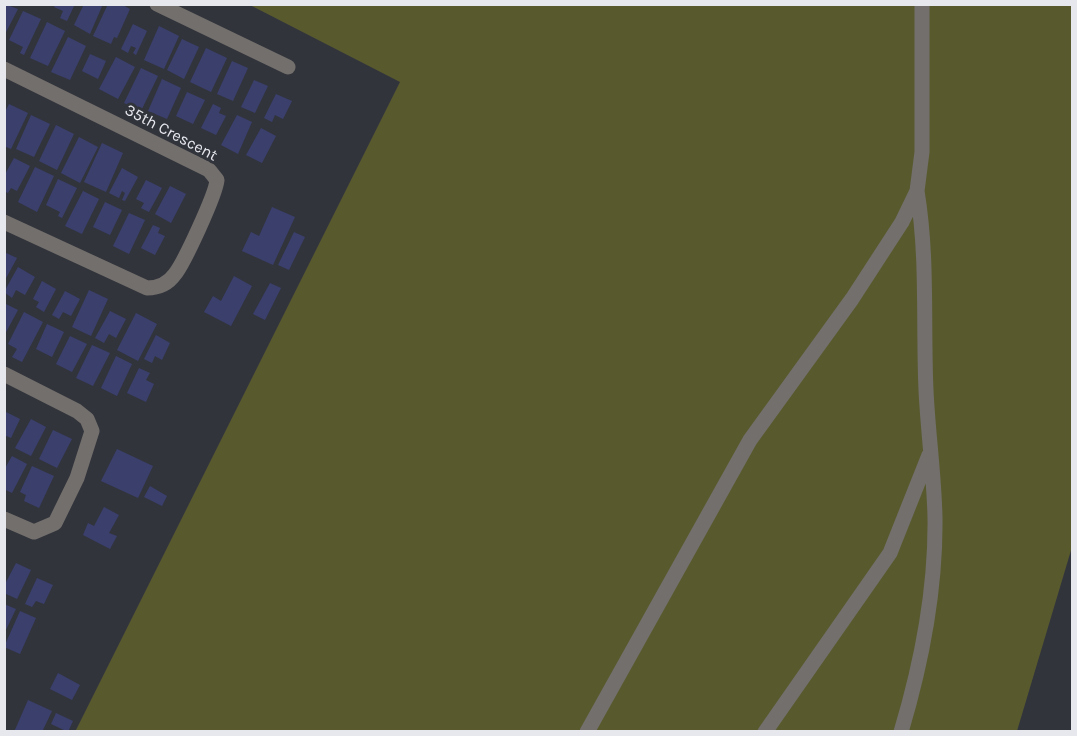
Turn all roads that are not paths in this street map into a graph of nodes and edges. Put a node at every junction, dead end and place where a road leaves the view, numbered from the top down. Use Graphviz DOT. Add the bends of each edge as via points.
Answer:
graph roads {
  1 [pos="157,4"];
  2 [pos="922,4"];
  3 [pos="288,66"];
  4 [pos="4,69"];
  5 [pos="917,191"];
  6 [pos="4,222"];
  7 [pos="4,375"];
  8 [pos="930,452"];
  9 [pos="4,519"];
  10 [pos="769,730"];
  11 [pos="587,732"];
  12 [pos="902,732"];
  1 -- 3 [label="street"];
  2 -- 5 [label="street" via="922,152"];
  4 -- 6 [label="street, 35th Crescent" via="210,170 217,184 181,264 158,288 147,288"];
  5 -- 8 [label="street" via="924,247"];
  5 -- 11 [label="street" via="902,222 852,298 750,441"];
  7 -- 9 [label="street" via="77,411 87,419 92,431 77,478 55,523 34,532"];
  8 -- 10 [label="street" via="890,553"];
  8 -- 12 [label="street" via="935,519 933,583 929,617"];
}
